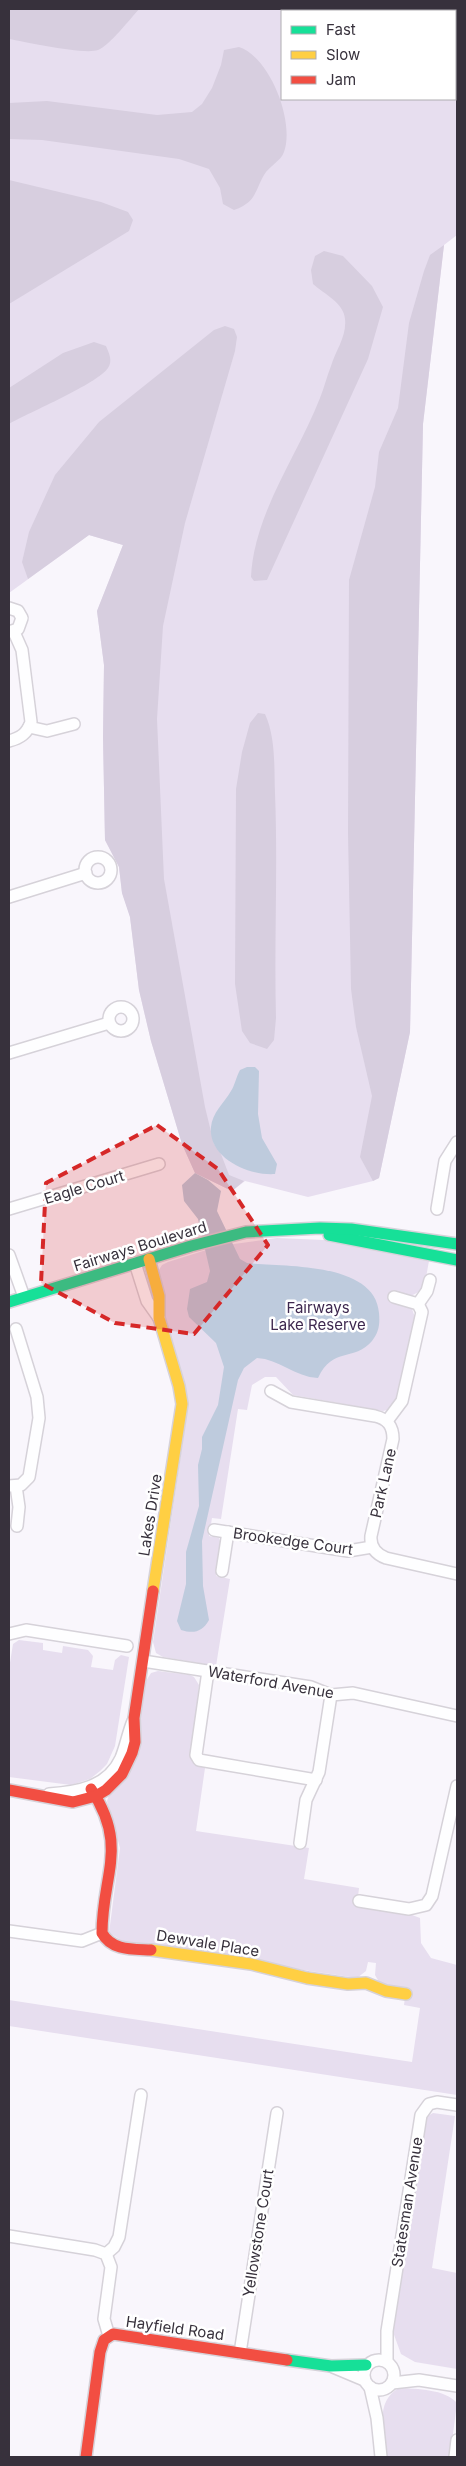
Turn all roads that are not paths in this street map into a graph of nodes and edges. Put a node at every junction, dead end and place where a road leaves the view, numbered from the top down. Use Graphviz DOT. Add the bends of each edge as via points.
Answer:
graph roads {
  1 [pos="9,608"];
  2 [pos="12,632"];
  3 [pos="74,724"];
  4 [pos="29,728"];
  5 [pos="9,741"];
  6 [pos="86,873"];
  7 [pos="9,897"];
  8 [pos="109,1022"];
  9 [pos="9,1053"];
  10 [pos="457,1142"];
  11 [pos="159,1164"];
  12 [pos="437,1209"];
  13 [pos="9,1210"];
  14 [pos="282,1229"];
  15 [pos="457,1244"];
  16 [pos="9,1255"];
  17 [pos="149,1259"];
  18 [pos="457,1260"];
  19 [pos="135,1263"];
  20 [pos="430,1280"];
  21 [pos="24,1297"];
  22 [pos="394,1298"];
  23 [pos="9,1300"];
  24 [pos="418,1304"];
  25 [pos="159,1318"];
  26 [pos="16,1329"];
  27 [pos="270,1391"];
  28 [pos="387,1421"];
  29 [pos="13,1486"];
  30 [pos="17,1526"];
  31 [pos="214,1530"];
  32 [pos="228,1532"];
  33 [pos="372,1547"];
  34 [pos="222,1572"];
  35 [pos="457,1574"];
  36 [pos="9,1634"];
  37 [pos="127,1646"];
  38 [pos="143,1661"];
  39 [pos="208,1671"];
  40 [pos="332,1695"];
  41 [pos="457,1716"];
  42 [pos="316,1780"];
  43 [pos="457,1786"];
  44 [pos="9,1790"];
  45 [pos="93,1793"];
  46 [pos="300,1843"];
  47 [pos="359,1901"];
  48 [pos="9,1931"];
  49 [pos="102,1933"];
  50 [pos="406,1994"];
  51 [pos="141,2095"];
  52 [pos="457,2105"];
  53 [pos="276,2114"];
  54 [pos="9,2236"];
  55 [pos="106,2254"];
  56 [pos="387,2331"];
  57 [pos="109,2336"];
  58 [pos="240,2353"];
  59 [pos="369,2363"];
  60 [pos="389,2364"];
  61 [pos="331,2366"];
  62 [pos="419,2380"];
  63 [pos="367,2384"];
  64 [pos="388,2386"];
  65 [pos="457,2386"];
  66 [pos="378,2418"];
  67 [pos="457,2440"];
  68 [pos="86,2457"];
  69 [pos="381,2457"];
  70 [pos="455,2457"];
  1 -- 2 [label="street" via="18,611 22,618 21,626"];
  2 -- 4 [label="street" via="22,650 30,710"];
  3 -- 4 [label="street" via="52,731"];
  4 -- 5 [label="street" via="22,736"];
  6 -- 7 [label="street"];
  8 -- 9 [label="street"];
  10 -- 12 [label="street" via="445,1161"];
  11 -- 13 [label="street, Eagle Court"];
  14 -- 15 [label="street, Fairways Boulevard" via="351,1228"];
  14 -- 17 [label="street, Fairways Boulevard" via="246,1232"];
  14 -- 18 [label="street, Fairways Boulevard"];
  16 -- 21 [label="street"];
  17 -- 19 [label="street, Fairways Boulevard"];
  17 -- 25 [label="street, Lakes Drive" via="159,1296"];
  19 -- 21 [label="street, Fairways Boulevard"];
  19 -- 25 [label="street, Lakes Drive" via="147,1301"];
  20 -- 24 [label="street"];
  21 -- 23 [label="street, Fairways Boulevard"];
  22 -- 24 [label="street"];
  24 -- 28 [label="street" via="421,1317 404,1394 399,1407"];
  25 -- 38 [label="street, Lakes Drive" via="182,1404"];
  26 -- 29 [label="street" via="37,1397 39,1418 30,1473 27,1480"];
  27 -- 28 [label="street" via="291,1402 375,1416"];
  28 -- 33 [label="street, Park Lane" via="393,1432 372,1529"];
  29 -- 30 [label="street" via="19,1507"];
  31 -- 32 [label="street, Brookedge Court"];
  32 -- 33 [label="street, Brookedge Court" via="348,1551"];
  32 -- 34 [label="street"];
  33 -- 35 [label="street" via="386,1558"];
  36 -- 37 [label="street" via="26,1630"];
  38 -- 39 [label="street, Waterford Avenue"];
  38 -- 45 [label="street, Lakes Drive" via="134,1718 136,1740 130,1760 117,1780"];
  39 -- 40 [label="street, Waterford Avenue" via="311,1687"];
  39 -- 42 [label="street" via="196,1755 199,1760"];
  40 -- 41 [label="street, Waterford Avenue" via="353,1693"];
  40 -- 42 [label="street"];
  42 -- 46 [label="street" via="306,1800"];
  43 -- 47 [label="street" via="432,1896 426,1905 409,1909"];
  44 -- 45 [label="street" via="73,1802"];
  45 -- 49 [label="street" via="108,1820 113,1855"];
  48 -- 49 [label="street" via="82,1941"];
  49 -- 50 [label="street, Dewvale Place" via="110,1944 123,1949 156,1950 251,1964 307,1978 348,1984 366,1983"];
  51 -- 55 [label="street" via="119,2237"];
  52 -- 56 [label="street, Statesman Avenue" via="429,2104 421,2115"];
  53 -- 58 [label="street, Yellowstone Court"];
  54 -- 55 [label="street"];
  55 -- 57 [label="street" via="111,2267 104,2319"];
  56 -- 59 [label="street, Statesman Avenue"];
  56 -- 60 [label="street, Statesman Avenue"];
  57 -- 58 [label="street, Hayfield Road" via="124,2335"];
  57 -- 68 [label="street, Hayfield Road" via="100,2352"];
  58 -- 61 [label="street, Hayfield Road"];
  59 -- 60 [label="street"];
  59 -- 61 [label="street, Hayfield Road"];
  59 -- 63 [label="street"];
  60 -- 62 [label="street"];
  60 -- 64 [label="street" via="394,2375"];
  61 -- 63 [label="street, Hayfield Road"];
  62 -- 64 [label="street"];
  62 -- 65 [label="street"];
  63 -- 64 [label="street" via="380,2390"];
  63 -- 66 [label="street"];
  64 -- 66 [label="street"];
  66 -- 69 [label="street"];
  67 -- 70 [label="street"];
}
